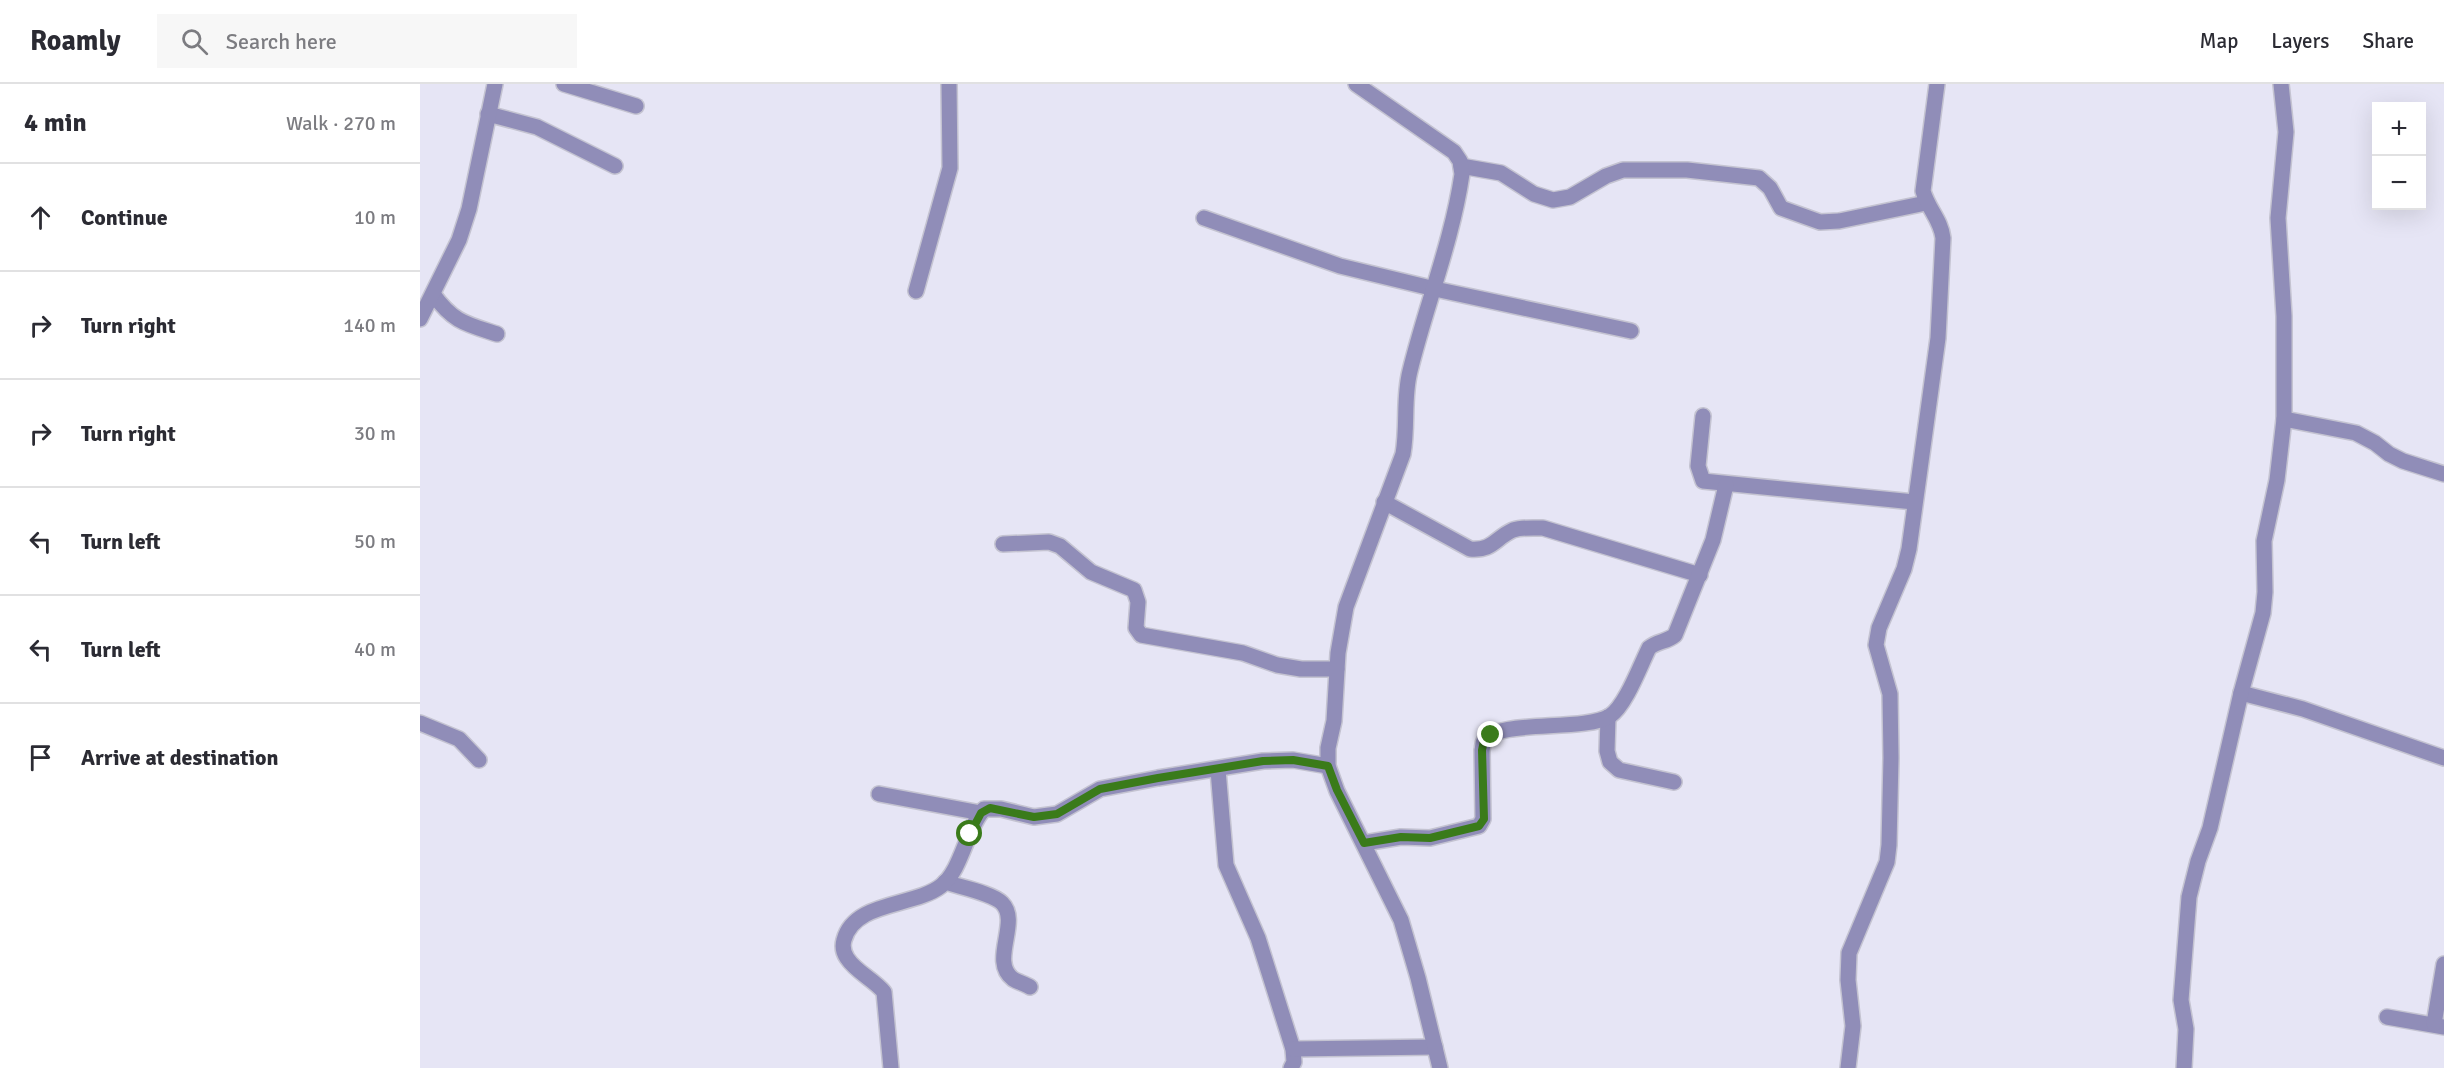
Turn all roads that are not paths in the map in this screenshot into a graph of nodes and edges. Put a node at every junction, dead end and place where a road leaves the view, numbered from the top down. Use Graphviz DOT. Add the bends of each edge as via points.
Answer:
graph roads {
  1 [pos="495,84"];
  2 [pos="564,84"];
  3 [pos="949,84"];
  4 [pos="1356,84"];
  5 [pos="1937,84"];
  6 [pos="2281,84"];
  7 [pos="599,89"];
  8 [pos="636,106"];
  9 [pos="488,114"];
  10 [pos="615,166"];
  11 [pos="1461,166"];
  12 [pos="1926,203"];
  13 [pos="1204,218"];
  14 [pos="1435,289"];
  15 [pos="916,291"];
  16 [pos="433,294"];
  17 [pos="420,319"];
  18 [pos="1631,331"];
  19 [pos="497,334"];
  20 [pos="1703,416"];
  21 [pos="2284,419"];
  22 [pos="2444,474"];
  23 [pos="1726,485"];
  24 [pos="1914,501"];
  25 [pos="1384,502"];
  26 [pos="1003,544"];
  27 [pos="1700,575"];
  28 [pos="1337,669"];
  29 [pos="2241,693"];
  30 [pos="1608,717"];
  31 [pos="420,723"];
  32 [pos="2444,758"];
  33 [pos="479,760"];
  34 [pos="1328,766"];
  35 [pos="1218,770"];
  36 [pos="1674,782"];
  37 [pos="879,794"];
  38 [pos="981,813"];
  39 [pos="1364,843"];
  40 [pos="945,882"];
  41 [pos="2444,964"];
  42 [pos="1030,987"];
  43 [pos="2387,1017"];
  44 [pos="2439,1025"];
  45 [pos="1434,1047"];
  46 [pos="1293,1049"];
  47 [pos="891,1068"];
  48 [pos="1291,1068"];
  49 [pos="1440,1068"];
  50 [pos="1848,1068"];
  51 [pos="2184,1068"];
  1 -- 9 [label="street"];
  2 -- 7 [label="street"];
  3 -- 15 [label="street" via="950,168"];
  4 -- 11 [label="street" via="1454,152"];
  5 -- 12 [label="street" via="1924,176"];
  6 -- 21 [label="street" via="2286,132 2278,218 2284,316"];
  7 -- 8 [label="street"];
  9 -- 10 [label="street" via="537,127"];
  9 -- 16 [label="street" via="470,209"];
  11 -- 12 [label="street" via="1501,173 1534,194 1553,200 1570,197 1623,170 1687,170 1759,178 1781,208 1820,222"];
  11 -- 14 [label="street" via="1460,190"];
  12 -- 24 [label="street" via="1942,226 1943,238 1938,338"];
  13 -- 14 [label="street" via="1340,266"];
  14 -- 18 [label="street"];
  14 -- 25 [label="street" via="1410,372 1407,434"];
  16 -- 17 [label="street"];
  16 -- 19 [label="street" via="459,321"];
  20 -- 23 [label="street" via="1699,473 1703,481"];
  21 -- 22 [label="street" via="2355,433 2403,461"];
  21 -- 29 [label="street" via="2264,541 2262,613"];
  23 -- 24 [label="street"];
  23 -- 27 [label="street"];
  24 -- 50 [label="street" via="1904,569 1879,628 1876,645 1890,694 1889,846 1887,862 1850,953 1848,980 1853,1026"];
  25 -- 27 [label="street" via="1470,549 1485,549 1513,530 1543,528"];
  25 -- 28 [label="street" via="1346,607"];
  26 -- 28 [label="street" via="1049,542 1060,546 1091,572 1134,590 1138,602 1136,628 1141,635 1243,653 1277,665"];
  27 -- 30 [label="street" via="1676,636 1649,648 1618,709"];
  28 -- 34 [label="street"];
  29 -- 32 [label="street" via="2303,709"];
  29 -- 51 [label="street" via="2210,828 2189,897 2181,1000 2186,1029"];
  30 -- 36 [label="street" via="1610,762 1619,770"];
  30 -- 39 [label="street" via="1582,725 1518,728 1491,735 1482,750 1484,819 1479,826 1430,838 1401,837"];
  31 -- 33 [label="street" via="459,739"];
  34 -- 35 [label="street" via="1293,760 1263,761"];
  34 -- 39 [label="street"];
  35 -- 38 [label="street" via="1100,789 1057,814 1034,817 990,808"];
  35 -- 46 [label="street" via="1226,866 1258,938"];
  37 -- 38 [label="street"];
  38 -- 40 [label="street"];
  39 -- 45 [label="street" via="1401,920"];
  40 -- 42 [label="street" via="1005,905 1009,913 1005,968 1012,978"];
  40 -- 47 [label="street" via="931,891 864,915 845,936 843,945 848,960 884,992"];
  41 -- 44 [label="street"];
  43 -- 44 [label="street"];
  45 -- 46 [label="street"];
  45 -- 49 [label="street"];
  46 -- 48 [label="street"];
}
